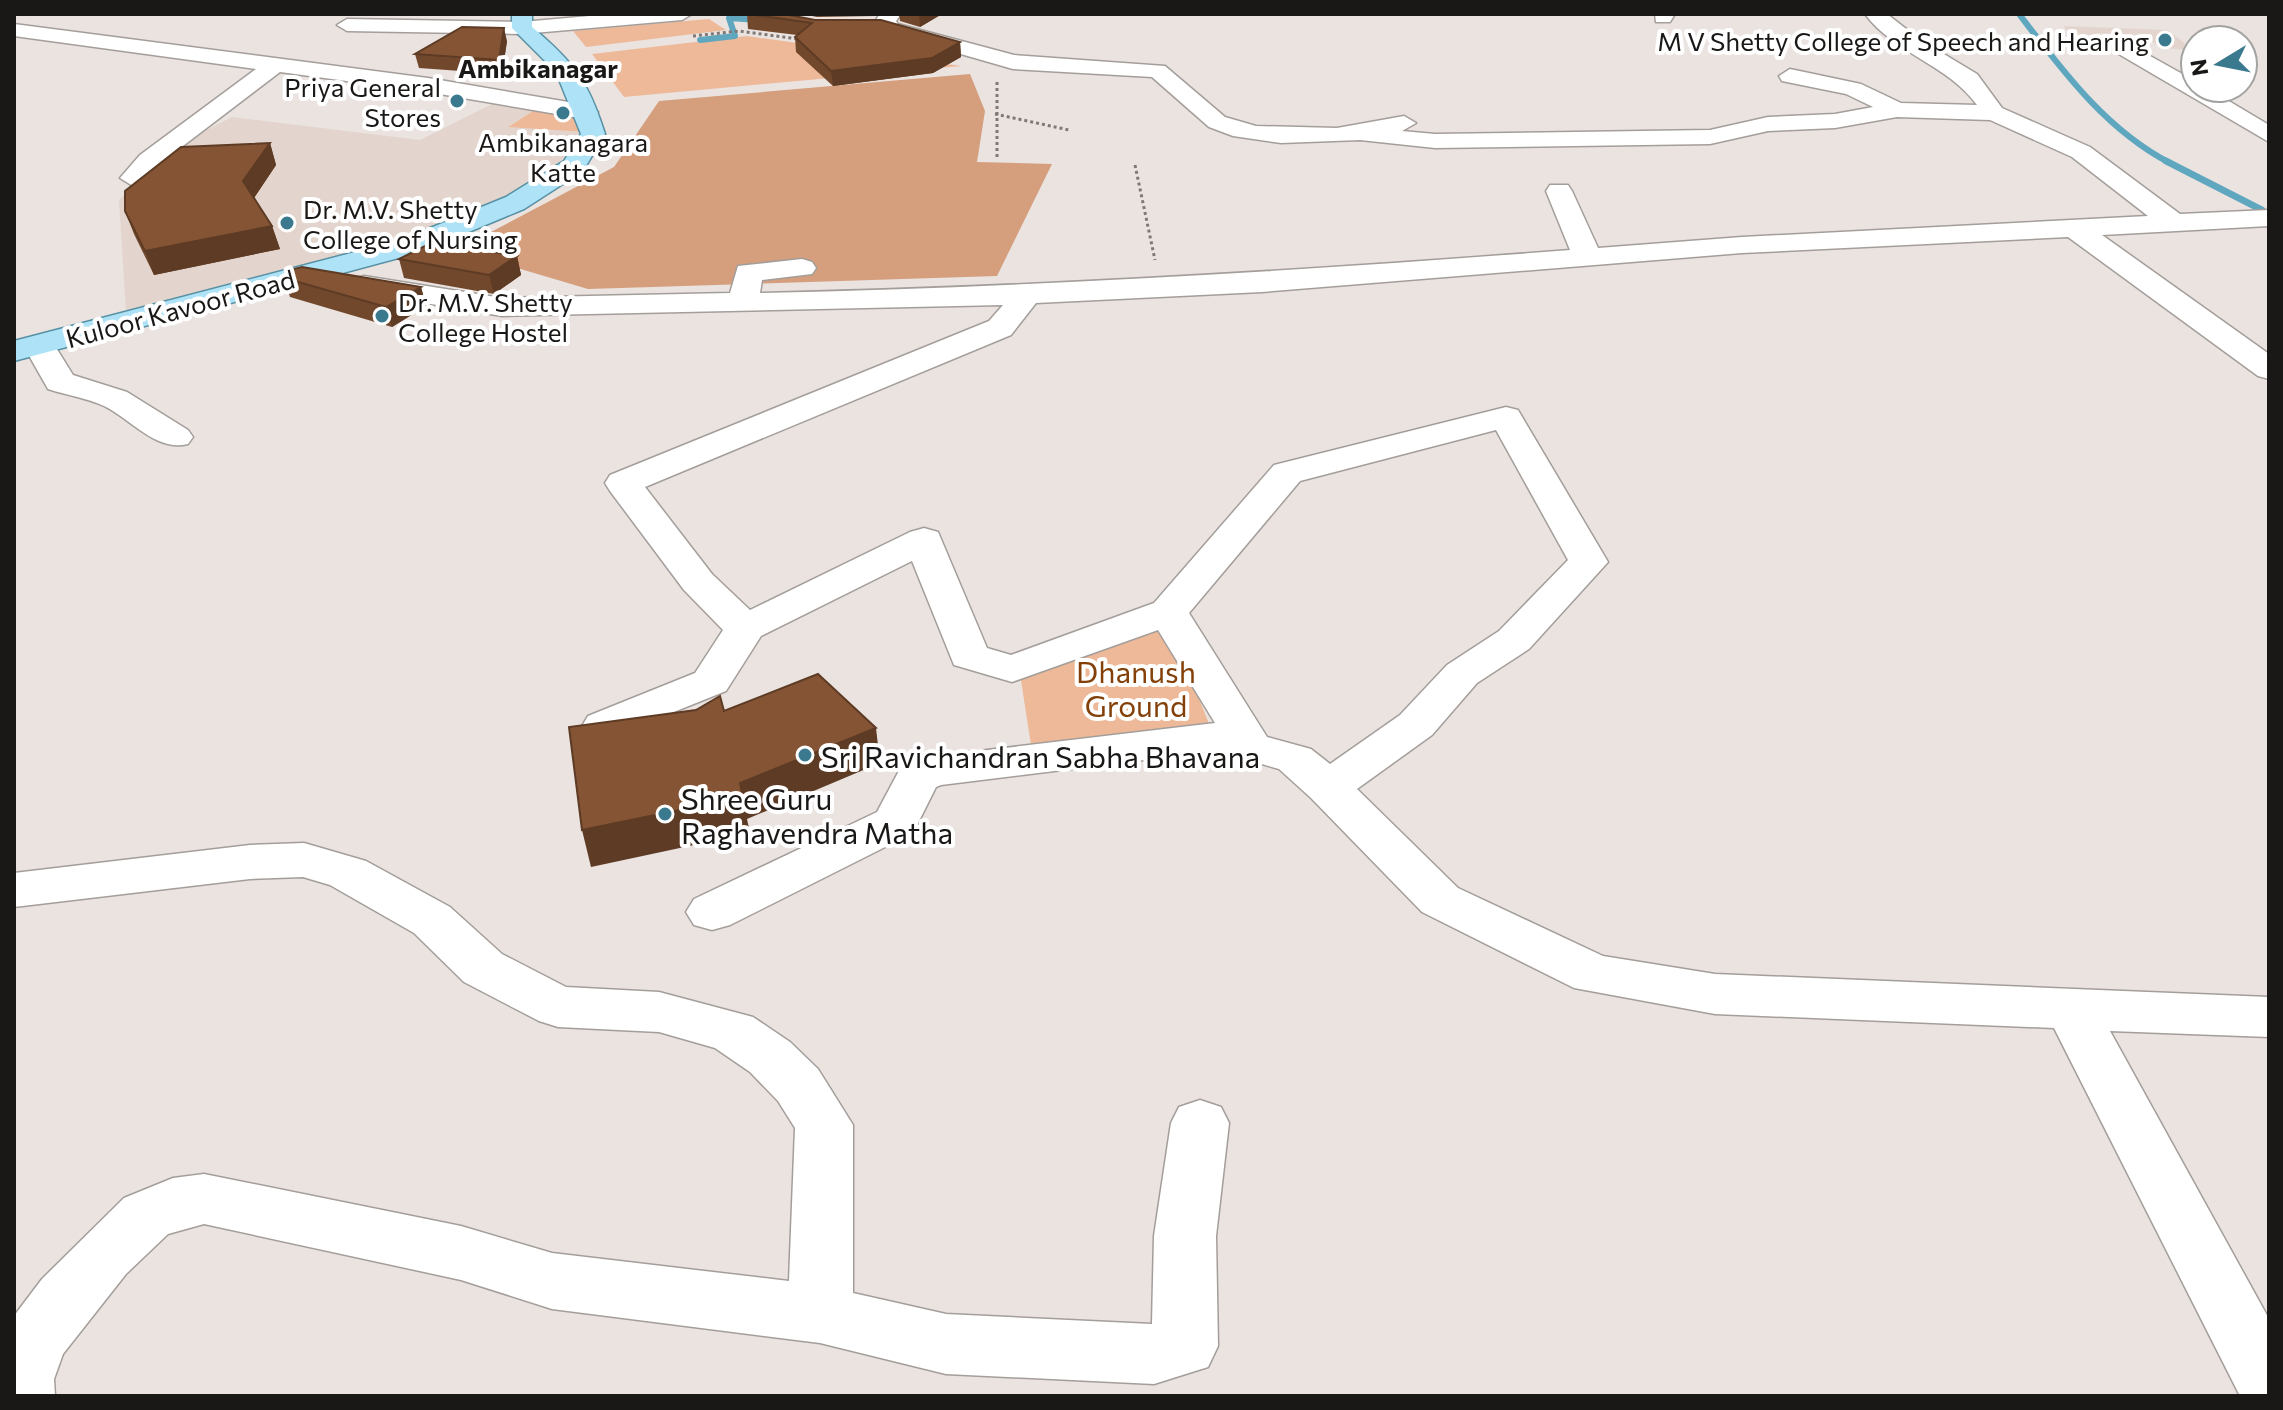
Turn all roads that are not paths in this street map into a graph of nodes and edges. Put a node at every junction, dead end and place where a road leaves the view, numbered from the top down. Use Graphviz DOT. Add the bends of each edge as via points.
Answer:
graph roads {
  1 [pos="68,14"];
  2 [pos="682,14"];
  3 [pos="1875,14"];
  4 [pos="572,17"];
  5 [pos="890,19"];
  6 [pos="522,21"];
  7 [pos="347,25"];
  8 [pos="860,25"];
  9 [pos="24,31"];
  10 [pos="2125,48"];
  11 [pos="275,65"];
  12 [pos="1790,76"];
  13 [pos="1750,104"];
  14 [pos="1897,110"];
  15 [pos="586,112"];
  16 [pos="1994,113"];
  17 [pos="1404,123"];
  18 [pos="1768,124"];
  19 [pos="1362,135"];
  20 [pos="2269,135"];
  21 [pos="133,178"];
  22 [pos="1559,191"];
  23 [pos="2269,218"];
  24 [pos="2174,223"];
  25 [pos="2074,228"];
  26 [pos="1588,258"];
  27 [pos="802,268"];
  28 [pos="311,274"];
  29 [pos="1028,294"];
  30 [pos="744,302"];
  31 [pos="27,348"];
  32 [pos="2269,369"];
  33 [pos="176,437"];
  34 [pos="1168,612"];
  35 [pos="745,628"];
  36 [pos="604,726"];
  37 [pos="1252,748"];
  38 [pos="1328,787"];
  39 [pos="14,890"];
  40 [pos="712,912"];
  41 [pos="2070,1007"];
  42 [pos="2269,1017"];
  43 [pos="1200,1123"];
  44 [pos="820,1314"];
  45 [pos="2269,1384"];
  46 [pos="21,1396"];
  1 -- 9 [label="street"];
  2 -- 6 [label="street"];
  3 -- 16 [label="street" via="1911,44 1969,79"];
  4 -- 6 [label="street"];
  5 -- 8 [label="street"];
  5 -- 19 [label="street" via="1013,62 1157,71 1173,78 1222,125 1321,137"];
  6 -- 7 [label="street"];
  6 -- 15 [label="main road, Kuloor Kavoor Road" via="573,81"];
  9 -- 11 [label="street"];
  10 -- 20 [label="street"];
  11 -- 15 [label="street" via="547,102"];
  11 -- 21 [label="street" via="149,160"];
  12 -- 14 [label="street" via="1853,89"];
  13 -- 18 [label="street"];
  14 -- 16 [label="street"];
  14 -- 18 [label="street" via="1835,121"];
  15 -- 28 [label="main road, Kuloor Kavoor Road" via="593,134 574,166 515,203 411,246"];
  16 -- 24 [label="street" via="2081,152"];
  17 -- 19 [label="street"];
  18 -- 19 [label="street" via="1710,137 1435,141"];
  22 -- 26 [label="street"];
  23 -- 24 [label="street"];
  24 -- 25 [label="street"];
  25 -- 26 [label="street"];
  25 -- 32 [label="street"];
  26 -- 29 [label="street"];
  27 -- 30 [label="street" via="748,272"];
  28 -- 30 [label="street" via="502,307"];
  28 -- 31 [label="main road, Kuloor Kavoor Road"];
  29 -- 30 [label="street"];
  29 -- 35 [label="street" via="1000,328 623,483 698,582"];
  31 -- 33 [label="street" via="60,382 115,399"];
  34 -- 35 [label="street" via="1012,669 998,665 969,656 924,540"];
  34 -- 37 [label="street"];
  34 -- 38 [label="street" via="1287,473 1506,417 1588,562 1514,640 1462,674 1416,725"];
  35 -- 36 [label="street" via="711,682"];
  37 -- 38 [label="street" via="1295,759"];
  37 -- 40 [label="street" via="1218,737 1178,739 917,777 896,822"];
  38 -- 41 [label="street" via="1440,900 1593,974 1715,994"];
  39 -- 44 [label="street" via="304,860 348,873 432,920 483,968 558,1007 659,1012 733,1032 770,1057 798,1085 824,1125"];
  41 -- 42 [label="street"];
  41 -- 45 [label="street"];
  43 -- 44 [label="street" via="1185,1236 1185,1346 1154,1354 946,1344"];
  44 -- 46 [label="street" via="552,1281 396,1238 204,1199 146,1216 104,1255 36,1338 20,1379"];
}
